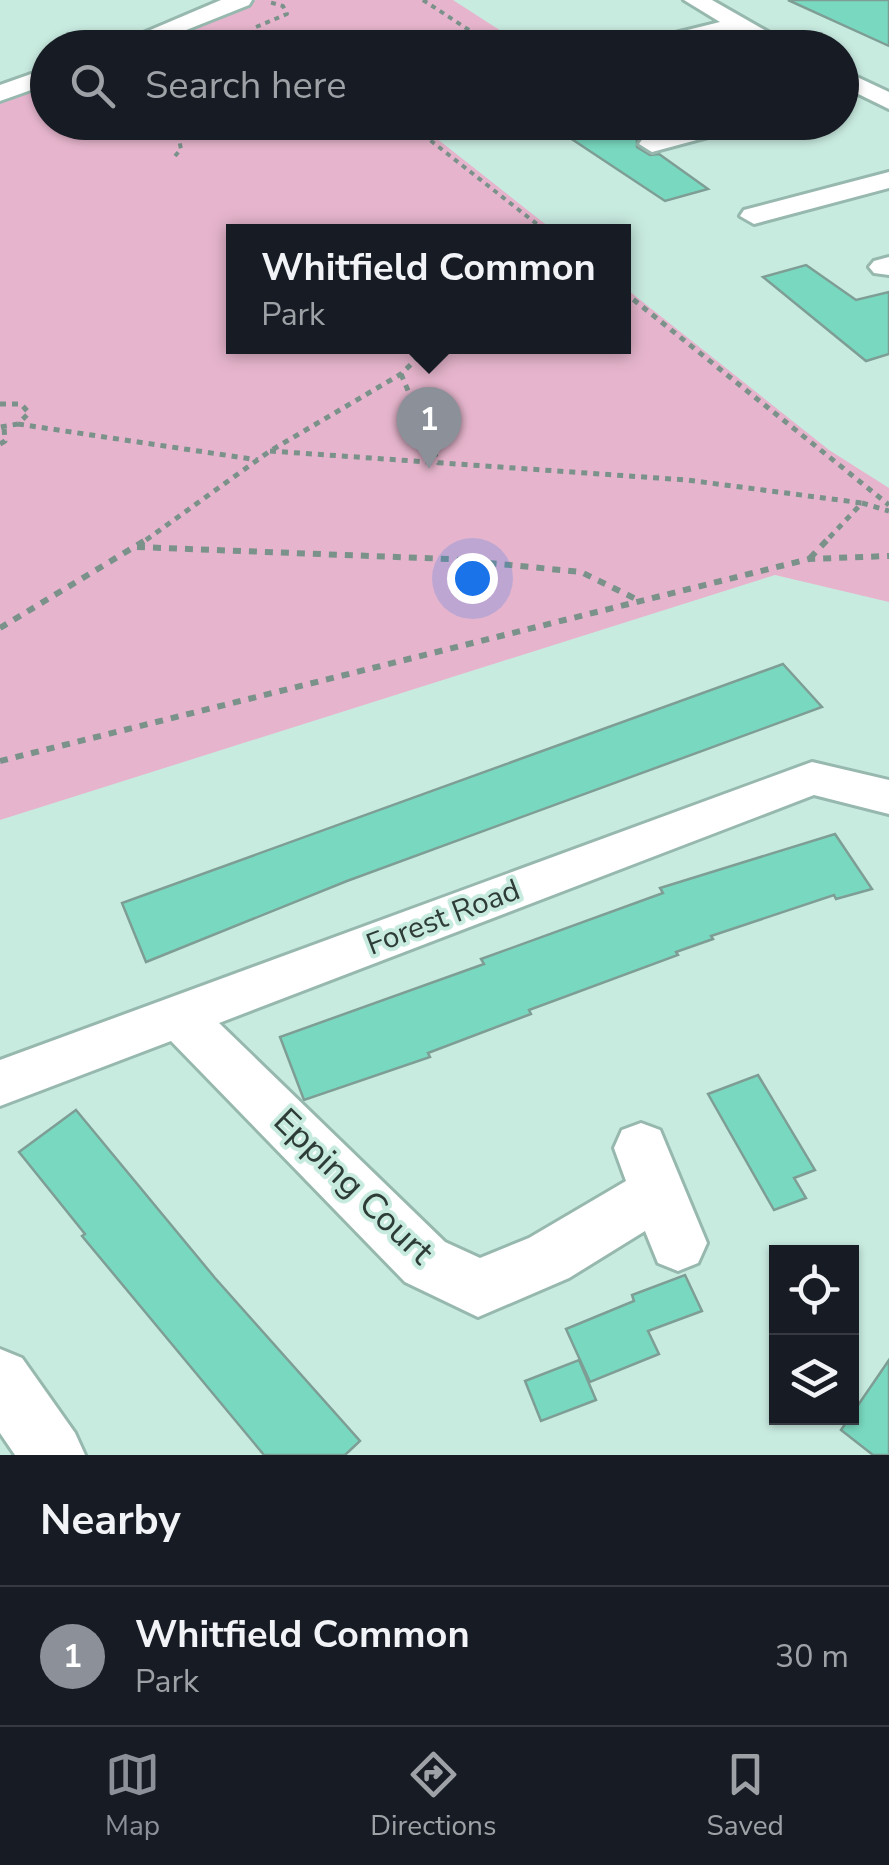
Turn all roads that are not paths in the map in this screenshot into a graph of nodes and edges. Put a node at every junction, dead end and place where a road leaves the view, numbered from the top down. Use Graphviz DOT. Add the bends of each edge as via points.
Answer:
graph roads {
  1 [pos="241,0"];
  2 [pos="695,0"];
  3 [pos="739,24"];
  4 [pos="165,30"];
  5 [pos="715,30"];
  6 [pos="750,30"];
  7 [pos="30,83"];
  8 [pos="0,94"];
  9 [pos="667,140"];
  10 [pos="652,144"];
  11 [pos="889,180"];
  12 [pos="754,216"];
  13 [pos="889,797"];
  14 [pos="178,1016"];
  15 [pos="0,1082"];
  16 [pos="659,1195"];
  17 [pos="0,1380"];
  18 [pos="53,1455"];
  1 -- 4 [label="street"];
  2 -- 3 [label="street"];
  3 -- 5 [label="street"];
  3 -- 6 [label="street"];
  7 -- 8 [label="street"];
  9 -- 10 [label="street"];
  11 -- 12 [label="street"];
  13 -- 14 [label="street, Forest Road" via="812,778"];
  14 -- 15 [label="street, Forest Road"];
  14 -- 16 [label="street, Epping Court" via="425,1262 478,1288 549,1258"];
  17 -- 18 [label="street"];
}
